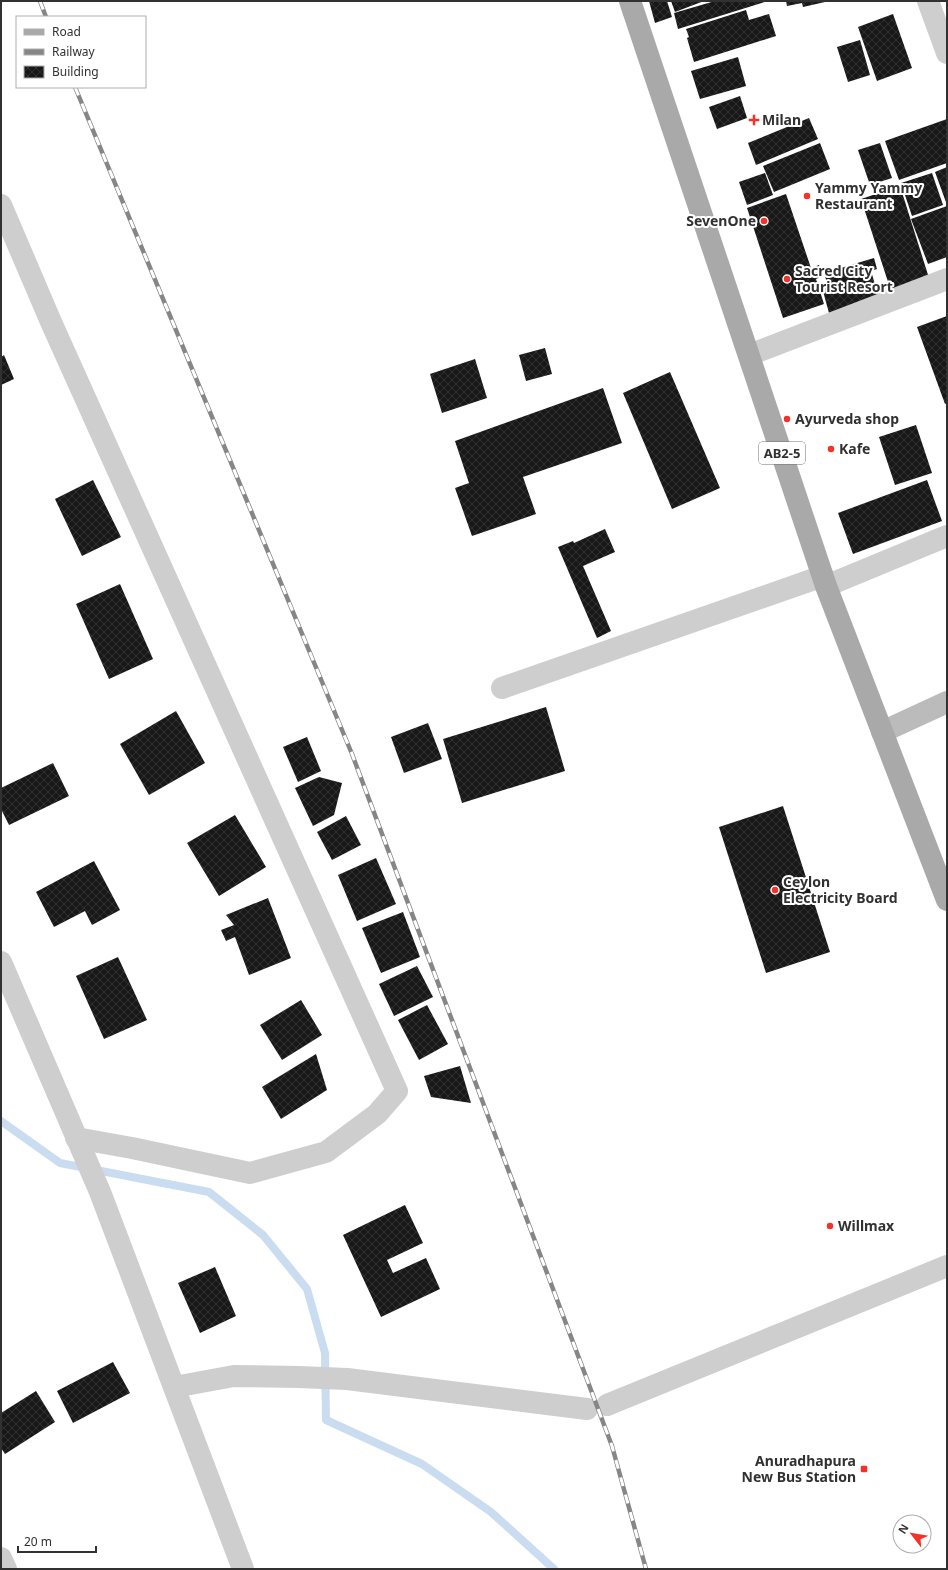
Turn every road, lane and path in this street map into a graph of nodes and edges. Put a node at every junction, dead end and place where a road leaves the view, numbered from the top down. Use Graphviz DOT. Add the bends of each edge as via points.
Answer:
graph roads {
  1 [pos="630,1"];
  2 [pos="928,1"];
  3 [pos="947,54"];
  4 [pos="1,205"];
  5 [pos="947,279"];
  6 [pos="749,355"];
  7 [pos="947,536"];
  8 [pos="825,581"];
  9 [pos="502,688"];
  10 [pos="947,702"];
  11 [pos="882,732"];
  12 [pos="947,900"];
  13 [pos="1,962"];
  14 [pos="80,1147"];
  15 [pos="947,1266"];
  16 [pos="174,1387"];
  17 [pos="1,1558"];
  18 [pos="6,1569"];
  19 [pos="243,1569"];
  1 -- 6 [label="main road, AB2-5"];
  2 -- 3 [label="street"];
  4 -- 14 [label="street" via="57,336 397,1091 377,1114 326,1152 250,1173 132,1148"];
  5 -- 6 [label="street"];
  6 -- 8 [label="main road, AB2-5"];
  7 -- 8 [label="street"];
  8 -- 9 [label="street"];
  8 -- 11 [label="main road, AB2-5"];
  10 -- 11 [label="street"];
  11 -- 12 [label="main road, AB2-5"];
  13 -- 14 [label="street"];
  14 -- 16 [label="street" via="100,1192"];
  15 -- 16 [label="street" via="597,1407 347,1379 234,1376"];
  16 -- 19 [label="street"];
  17 -- 18 [label="street"];
}
